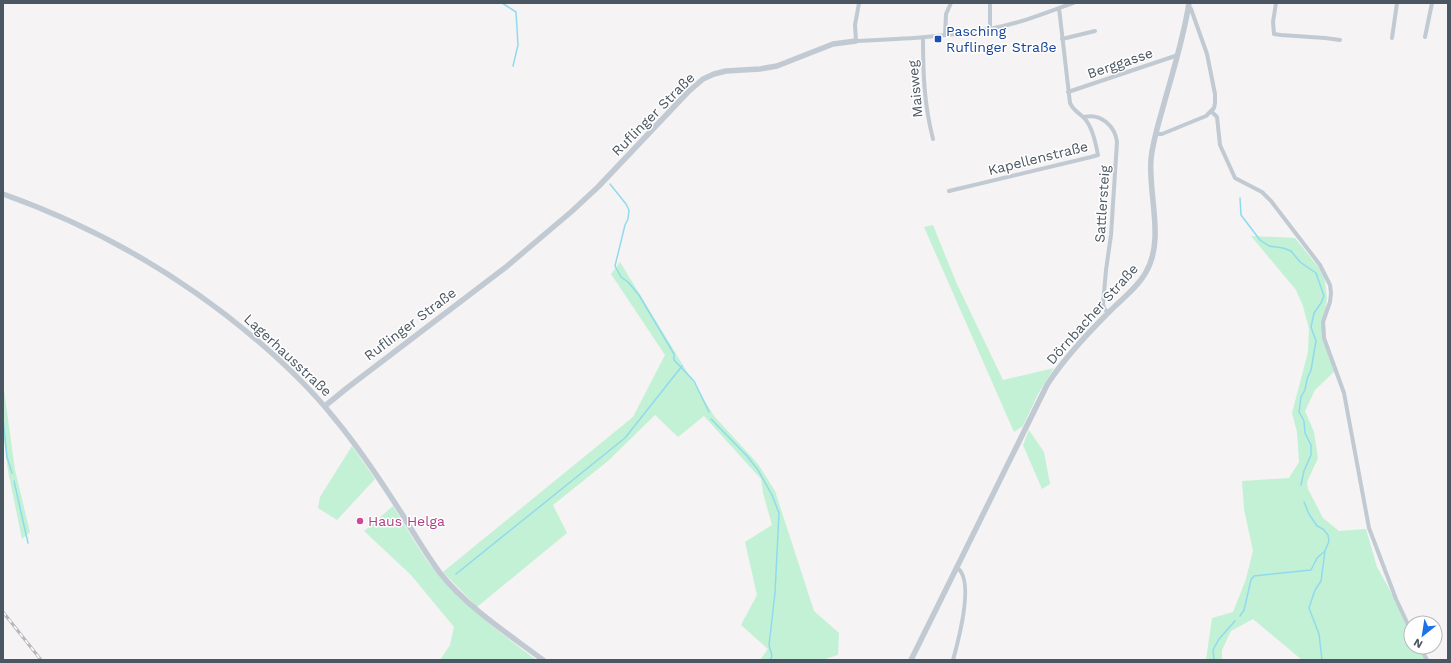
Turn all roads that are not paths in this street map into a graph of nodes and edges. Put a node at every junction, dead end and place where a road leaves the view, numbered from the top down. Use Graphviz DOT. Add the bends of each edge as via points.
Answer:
graph roads {
  1 [pos="859,3"];
  2 [pos="950,3"];
  3 [pos="990,3"];
  4 [pos="1073,3"];
  5 [pos="1276,3"];
  6 [pos="1397,3"];
  7 [pos="1432,3"];
  8 [pos="1188,5"];
  9 [pos="1059,8"];
  10 [pos="990,29"];
  11 [pos="1095,31"];
  12 [pos="945,35"];
  13 [pos="923,37"];
  14 [pos="1392,38"];
  15 [pos="1424,38"];
  16 [pos="1062,40"];
  17 [pos="1340,40"];
  18 [pos="856,41"];
  19 [pos="1178,55"];
  20 [pos="1068,92"];
  21 [pos="1212,112"];
  22 [pos="1084,117"];
  23 [pos="1156,134"];
  24 [pos="934,139"];
  25 [pos="949,191"];
  26 [pos="3,194"];
  27 [pos="1108,313"];
  28 [pos="325,406"];
  29 [pos="956,568"];
  30 [pos="1404,615"];
  31 [pos="543,660"];
  32 [pos="911,660"];
  33 [pos="953,660"];
  1 -- 18 [label="street" via="854,29"];
  2 -- 12 [label="street" via="946,14"];
  3 -- 10 [label="street"];
  4 -- 9 [label="street, Ruflinger Straße"];
  5 -- 17 [label="street" via="1274,34"];
  6 -- 14 [label="street"];
  7 -- 15 [label="street"];
  8 -- 19 [label="street, Dörnbacher Straße"];
  8 -- 21 [label="street" via="1202,36 1211,69 1216,100"];
  9 -- 10 [label="street, Ruflinger Straße"];
  9 -- 16 [label="street, Kapellenstraße"];
  10 -- 12 [label="street, Ruflinger Straße"];
  11 -- 16 [label="street"];
  12 -- 13 [label="street, Ruflinger Straße"];
  13 -- 18 [label="street, Ruflinger Straße"];
  13 -- 24 [label="street, Maisweg" via="924,91"];
  16 -- 20 [label="street, Kapellenstraße"];
  18 -- 28 [label="street, Ruflinger Straße" via="833,44 777,66 721,72 703,79 576,208 506,267"];
  19 -- 20 [label="street, Berggasse"];
  19 -- 23 [label="street, Dörnbacher Straße"];
  20 -- 22 [label="street, Kapellenstraße" via="1073,109"];
  21 -- 23 [label="street" via="1162,134"];
  21 -- 30 [label="street" via="1217,117 1220,145 1235,178 1262,192 1320,265 1329,282 1331,297 1322,322 1324,338 1344,393 1369,528"];
  22 -- 25 [label="street, Kapellenstraße" via="1090,127 1098,155"];
  22 -- 27 [label="street, Sattlersteig" via="1095,117 1105,121 1113,130 1117,142 1112,235 1103,304"];
  23 -- 27 [label="street, Dörnbacher Straße" via="1151,159 1154,230 1152,260 1139,282"];
  26 -- 28 [label="street, Lagerhausstraße" via="79,225 142,258 185,285 267,349"];
  27 -- 29 [label="street, Dörnbacher Straße" via="1065,360 1047,385"];
  28 -- 31 [label="street, Lagerhausstraße" via="367,461 440,573 476,610"];
  29 -- 32 [label="street, Dörnbacher Straße"];
  29 -- 33 [label="street" via="964,575 965,594 961,630"];
}
